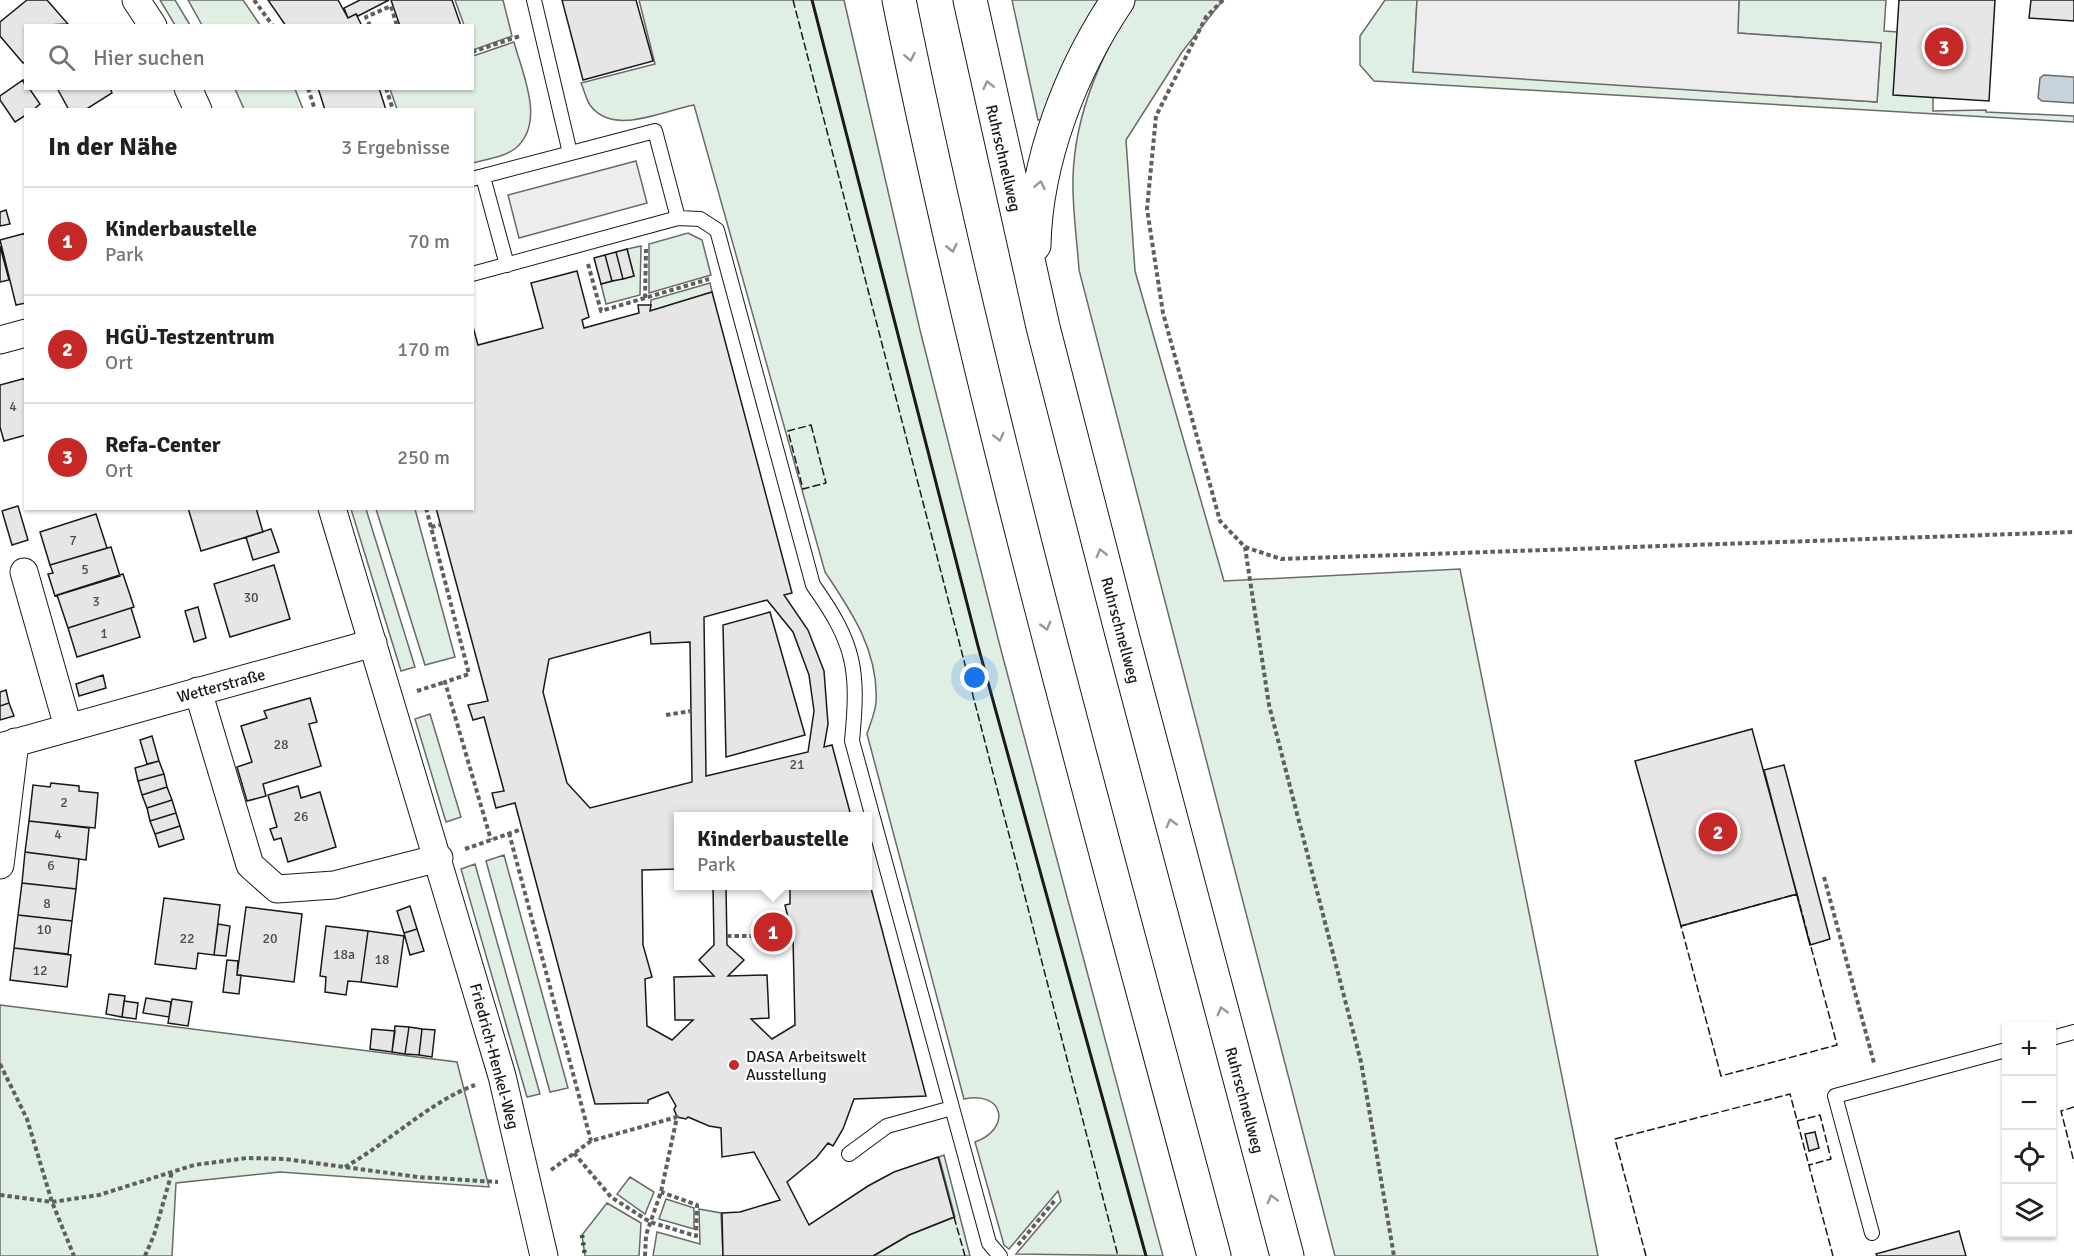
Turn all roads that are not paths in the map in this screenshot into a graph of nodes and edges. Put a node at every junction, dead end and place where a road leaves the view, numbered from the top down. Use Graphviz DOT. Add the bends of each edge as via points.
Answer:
graph roads {
  1 [pos="136,0"];
  2 [pos="534,0"];
  3 [pos="898,0"];
  4 [pos="970,0"];
  5 [pos="1118,0"];
  6 [pos="152,24"];
  7 [pos="189,90"];
  8 [pos="197,108"];
  9 [pos="570,153"];
  10 [pos="478,178"];
  11 [pos="678,218"];
  12 [pos="507,265"];
  13 [pos="474,273"];
  14 [pos="1043,327"];
  15 [pos="24,334"];
  16 [pos="0,340"];
  17 [pos="333,510"];
  18 [pos="24,572"];
  19 [pos="373,643"];
  20 [pos="198,691"];
  21 [pos="68,727"];
  22 [pos="8,745"];
  23 [pos="871,812"];
  24 [pos="872,814"];
  25 [pos="439,858"];
  26 [pos="0,865"];
  27 [pos="2074,1032"];
  28 [pos="2056,1037"];
  29 [pos="2002,1051"];
  30 [pos="952,1108"];
  31 [pos="849,1154"];
  32 [pos="1872,1233"];
  33 [pos="1006,1254"];
  34 [pos="543,1256"];
  35 [pos="1214,1256"];
  36 [pos="1287,1256"];
  1 -- 6 [label="street"];
  2 -- 9 [label="lane"];
  3 -- 35 [label="highway, one-way" via="931,161 1035,584"];
  14 -- 4 [label="highway, Ruhrschnellweg, one-way"];
  14 -- 5 [label="highway, one-way" via="1034,255 1042,178 1078,73"];
  7 -- 8 [label="street"];
  9 -- 10 [label="lane"];
  9 -- 11 [label="lane" via="655,130"];
  10 -- 12 [label="lane"];
  11 -- 12 [label="lane"];
  11 -- 23 [label="lane" via="700,219 717,230 813,585 836,617 853,660 856,699 852,741"];
  12 -- 13 [label="lane"];
  36 -- 14 [label="highway, Ruhrschnellweg, one-way"];
  15 -- 16 [label="street"];
  17 -- 19 [label="street, Friedrich-Henkel-Weg"];
  18 -- 21 [label="street"];
  19 -- 20 [label="street, Wetterstraße"];
  19 -- 25 [label="street, Friedrich-Henkel-Weg"];
  20 -- 21 [label="street, Wetterstraße"];
  20 -- 25 [label="street" via="250,865 277,889 334,885"];
  21 -- 22 [label="street, Wetterstraße"];
  22 -- 26 [label="street, Wetterstraße"];
  24 -- 30 [label="lane"];
  25 -- 34 [label="street, Friedrich-Henkel-Weg" via="502,1076"];
  27 -- 28 [label="lane"];
  29 -- 32 [label="lane" via="1835,1096"];
  30 -- 31 [label="lane" via="887,1126"];
  30 -- 33 [label="lane" via="989,1243"];
}
